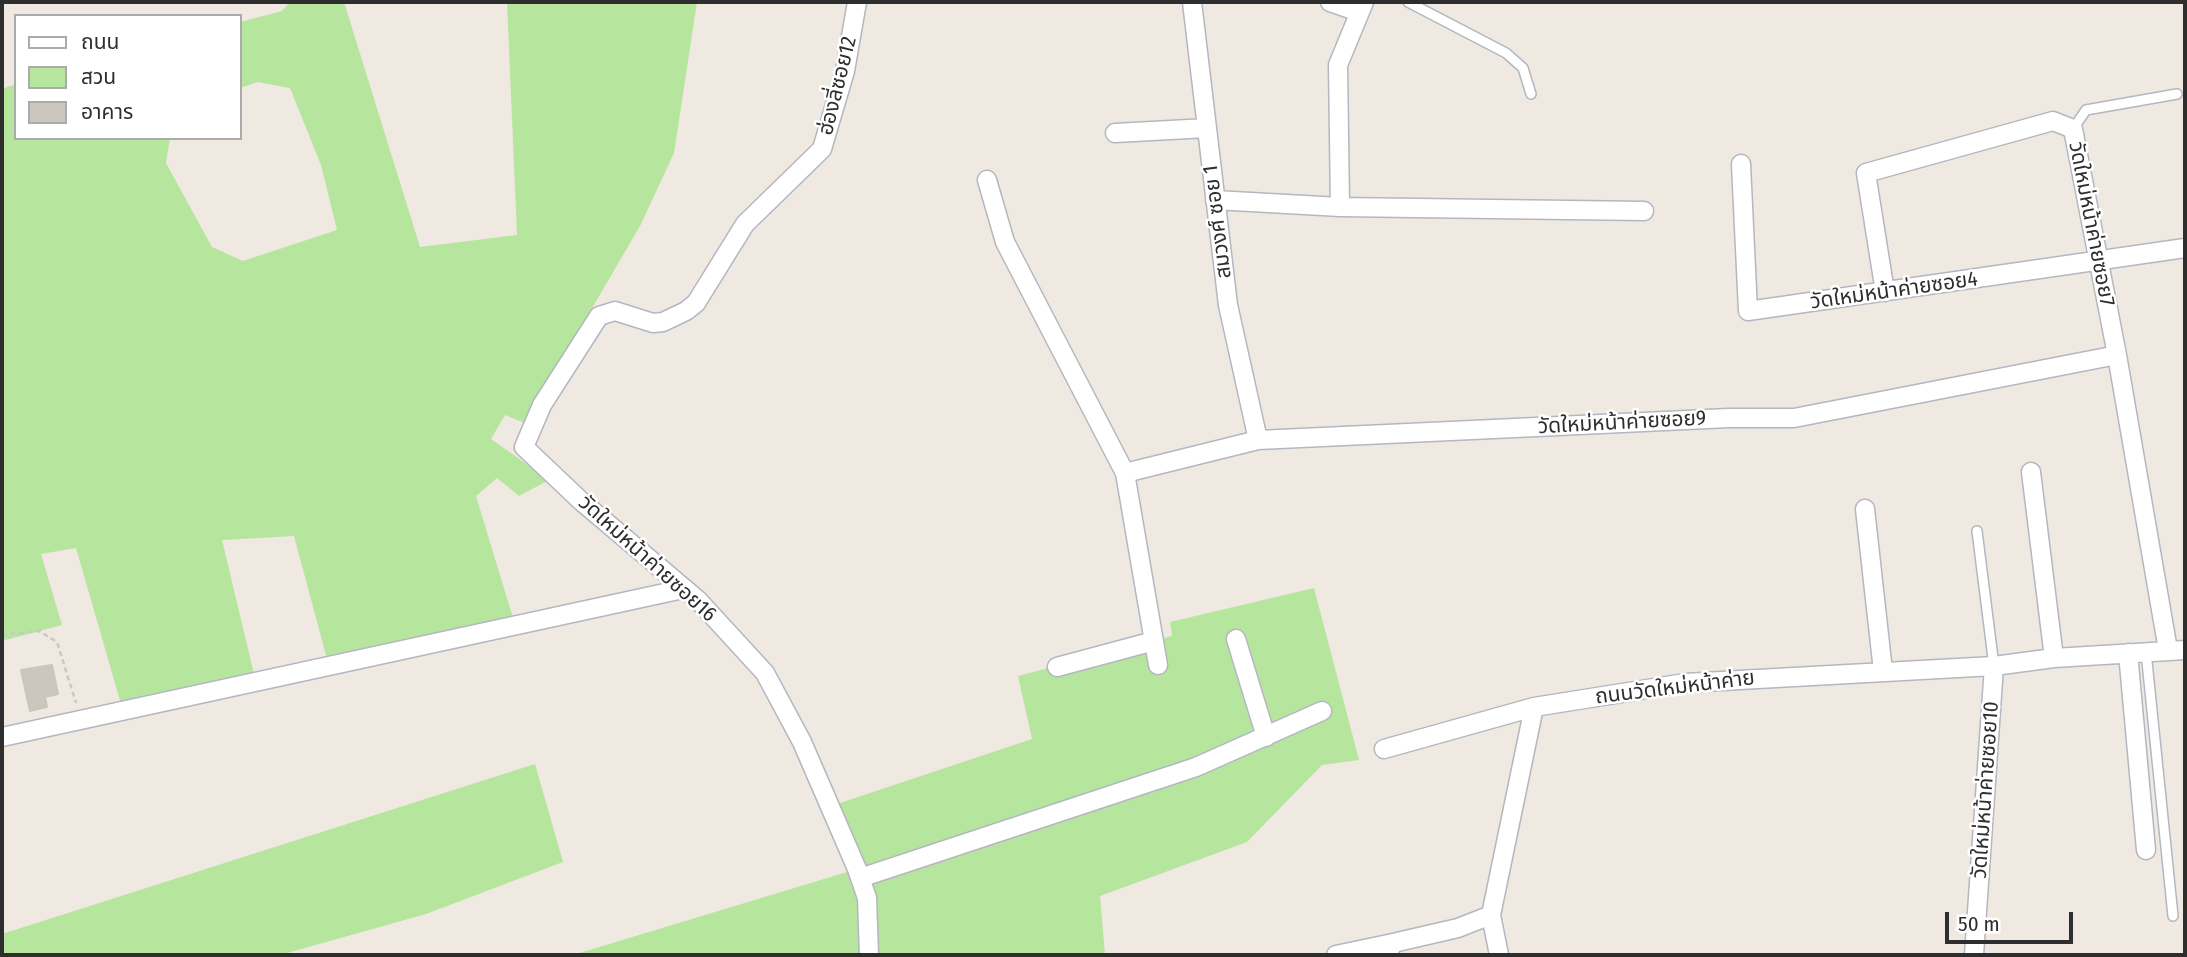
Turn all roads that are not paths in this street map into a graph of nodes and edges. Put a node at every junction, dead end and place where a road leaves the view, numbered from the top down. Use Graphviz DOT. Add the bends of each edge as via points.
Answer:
graph roads {
  1 [pos="857,2"];
  2 [pos="1192,2"];
  3 [pos="1329,2"];
  4 [pos="1408,2"];
  5 [pos="1362,7"];
  6 [pos="1531,93"];
  7 [pos="2177,93"];
  8 [pos="1207,128"];
  9 [pos="2073,129"];
  10 [pos="1115,133"];
  11 [pos="1741,164"];
  12 [pos="987,180"];
  13 [pos="1215,200"];
  14 [pos="1340,207"];
  15 [pos="1644,211"];
  16 [pos="2185,248"];
  17 [pos="2098,262"];
  18 [pos="1885,292"];
  19 [pos="663,322"];
  20 [pos="2118,355"];
  21 [pos="1258,440"];
  22 [pos="2031,472"];
  23 [pos="1125,473"];
  24 [pos="1866,509"];
  25 [pos="1977,531"];
  26 [pos="683,589"];
  27 [pos="1236,639"];
  28 [pos="1154,641"];
  29 [pos="2177,650"];
  30 [pos="2146,652"];
  31 [pos="2128,653"];
  32 [pos="2054,658"];
  33 [pos="1158,665"];
  34 [pos="1994,666"];
  35 [pos="1057,667"];
  36 [pos="1883,671"];
  37 [pos="1534,707"];
  38 [pos="1322,711"];
  39 [pos="2,737"];
  40 [pos="1266,737"];
  41 [pos="1384,750"];
  42 [pos="2146,850"];
  43 [pos="860,878"];
  44 [pos="1491,915"];
  45 [pos="2173,916"];
  46 [pos="1390,949"];
  47 [pos="869,955"];
  48 [pos="1336,955"];
  49 [pos="1499,955"];
  50 [pos="1974,955"];
  1 -- 19 [label="street, ฮ่องลี่ซอย12" via="845,71 822,149 745,224 696,303"];
  2 -- 8 [label="street, สมวงศ์ ซอย 1"];
  3 -- 5 [label="street"];
  4 -- 6 [label="lane" via="1506,53 1523,68"];
  5 -- 14 [label="street" via="1338,65"];
  7 -- 9 [label="lane" via="2085,110"];
  8 -- 10 [label="street"];
  8 -- 13 [label="street, สมวงศ์ ซอย 1"];
  9 -- 17 [label="street, วัดใหม่หน้าค่ายซอย7"];
  9 -- 18 [label="street, วัดใหม่หน้าค่ายซอย7" via="2053,121 1867,173"];
  11 -- 18 [label="street, วัดใหม่หน้าค่ายซอย4" via="1748,311"];
  12 -- 23 [label="street" via="1005,242"];
  13 -- 14 [label="street"];
  13 -- 21 [label="street, สมวงศ์ ซอย 1" via="1228,305"];
  14 -- 15 [label="street"];
  16 -- 17 [label="street, วัดใหม่หน้าค่ายซอย4"];
  17 -- 18 [label="street, วัดใหม่หน้าค่ายซอย4"];
  17 -- 20 [label="street, วัดใหม่หน้าค่ายซอย7"];
  19 -- 26 [label="street, วัดใหม่หน้าค่ายซอย16" via="615,311 599,316 542,405 524,447"];
  20 -- 21 [label="street, วัดใหม่หน้าค่ายซอย9" via="1794,418"];
  20 -- 29 [label="street, วัดใหม่หน้าค่ายซอย7"];
  21 -- 23 [label="street, วัดใหม่หน้าค่ายซอย9"];
  22 -- 32 [label="street"];
  23 -- 28 [label="street"];
  24 -- 36 [label="street"];
  25 -- 34 [label="lane"];
  26 -- 39 [label="street"];
  26 -- 43 [label="street, วัดใหม่หน้าค่ายซอย16" via="765,673 802,742"];
  27 -- 40 [label="street"];
  28 -- 33 [label="street"];
  28 -- 35 [label="street"];
  29 -- 30 [label="street, ถนนวัดใหม่หน้าค่าย"];
  30 -- 31 [label="street, ถนนวัดใหม่หน้าค่าย"];
  30 -- 45 [label="lane"];
  31 -- 32 [label="street, ถนนวัดใหม่หน้าค่าย"];
  31 -- 42 [label="street"];
  32 -- 34 [label="street, ถนนวัดใหม่หน้าค่าย"];
  34 -- 36 [label="street, ถนนวัดใหม่หน้าค่าย"];
  34 -- 50 [label="street, วัดใหม่หน้าค่ายซอย10"];
  36 -- 37 [label="street, ถนนวัดใหม่หน้าค่าย" via="1685,683"];
  37 -- 41 [label="street, ถนนวัดใหม่หน้าค่าย"];
  37 -- 44 [label="street"];
  38 -- 40 [label="street"];
  40 -- 43 [label="street" via="1196,767"];
  43 -- 47 [label="street, วัดใหม่หน้าค่ายซอย16" via="867,898"];
  44 -- 46 [label="street"];
  44 -- 49 [label="street"];
  46 -- 48 [label="street"];
}
